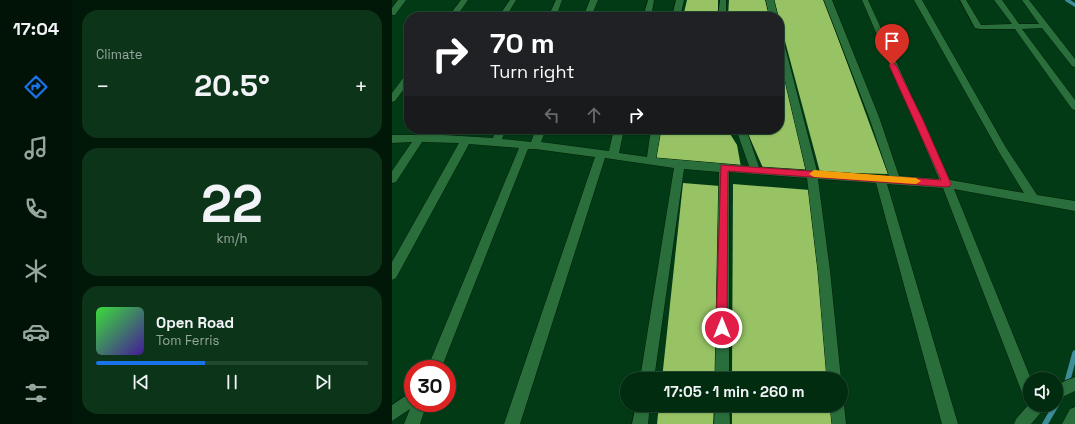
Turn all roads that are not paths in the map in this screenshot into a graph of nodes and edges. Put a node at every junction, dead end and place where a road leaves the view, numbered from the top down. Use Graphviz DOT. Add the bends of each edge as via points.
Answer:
graph roads {
  1 [pos="402,0"];
  2 [pos="465,0"];
  3 [pos="513,0"];
  4 [pos="560,0"];
  5 [pos="594,0"];
  6 [pos="651,0"];
  7 [pos="680,0"];
  8 [pos="723,0"];
  9 [pos="770,0"];
  10 [pos="828,0"];
  11 [pos="865,0"];
  12 [pos="918,0"];
  13 [pos="963,0"];
  14 [pos="998,0"];
  15 [pos="1026,0"];
  16 [pos="456,12"];
  17 [pos="505,12"];
  18 [pos="554,12"];
  19 [pos="589,12"];
  20 [pos="648,12"];
  21 [pos="677,12"];
  22 [pos="722,12"];
  23 [pos="773,12"];
  24 [pos="392,13"];
  25 [pos="1016,26"];
  26 [pos="1044,26"];
  27 [pos="784,59"];
  28 [pos="1075,64"];
  29 [pos="404,83"];
  30 [pos="392,99"];
  31 [pos="1075,107"];
  32 [pos="433,134"];
  33 [pos="499,134"];
  34 [pos="538,134"];
  35 [pos="617,134"];
  36 [pos="655,134"];
  37 [pos="743,134"];
  38 [pos="419,138"];
  39 [pos="430,138"];
  40 [pos="392,139"];
  41 [pos="466,140"];
  42 [pos="496,142"];
  43 [pos="530,145"];
  44 [pos="607,155"];
  45 [pos="651,161"];
  46 [pos="680,165"];
  47 [pos="724,167"];
  48 [pos="755,170"];
  49 [pos="812,174"];
  50 [pos="392,179"];
  51 [pos="880,179"];
  52 [pos="895,179"];
  53 [pos="947,184"];
  54 [pos="1033,198"];
  55 [pos="1073,202"];
  56 [pos="392,274"];
  57 [pos="438,360"];
  58 [pos="648,372"];
  59 [pos="722,372"];
  60 [pos="833,372"];
  61 [pos="1023,375"];
  62 [pos="1075,384"];
  63 [pos="1063,389"];
  64 [pos="404,405"];
  65 [pos="417,412"];
  66 [pos="642,412"];
  67 [pos="722,412"];
  68 [pos="838,412"];
  69 [pos="1029,412"];
  70 [pos="392,414"];
  71 [pos="1075,414"];
  72 [pos="412,424"];
  73 [pos="512,424"];
  74 [pos="640,424"];
  75 [pos="722,424"];
  76 [pos="839,424"];
  77 [pos="950,424"];
  78 [pos="1022,424"];
  79 [pos="1070,424"];
  1 -- 24 [label="street"];
  2 -- 16 [label="street"];
  3 -- 17 [label="street"];
  4 -- 18 [label="street"];
  5 -- 19 [label="street"];
  6 -- 20 [label="street"];
  7 -- 21 [label="street"];
  8 -- 22 [label="street"];
  9 -- 23 [label="street"];
  10 -- 52 [label="street" via="872,110"];
  11 -- 53 [label="street"];
  12 -- 54 [label="street" via="1002,149"];
  13 -- 25 [label="street" via="979,26"];
  14 -- 25 [label="street"];
  15 -- 26 [label="street"];
  25 -- 26 [label="street"];
  25 -- 31 [label="street"];
  26 -- 28 [label="street"];
  27 -- 49 [label="street"];
  29 -- 30 [label="street"];
  32 -- 39 [label="street"];
  33 -- 42 [label="street"];
  34 -- 43 [label="street"];
  35 -- 44 [label="street"];
  36 -- 45 [label="street"];
  37 -- 48 [label="street"];
  38 -- 39 [label="street"];
  38 -- 40 [label="street"];
  38 -- 50 [label="street"];
  39 -- 41 [label="street"];
  41 -- 42 [label="street"];
  41 -- 56 [label="street"];
  42 -- 43 [label="street"];
  43 -- 44 [label="street"];
  43 -- 57 [label="street"];
  44 -- 45 [label="street"];
  44 -- 73 [label="street" via="563,266"];
  45 -- 46 [label="street"];
  46 -- 47 [label="street"];
  46 -- 58 [label="street"];
  47 -- 48 [label="street"];
  47 -- 59 [label="street"];
  48 -- 49 [label="street"];
  49 -- 51 [label="street"];
  49 -- 60 [label="street"];
  51 -- 52 [label="street"];
  51 -- 77 [label="street"];
  52 -- 53 [label="street"];
  53 -- 54 [label="street"];
  53 -- 61 [label="street"];
  54 -- 55 [label="street"];
  62 -- 63 [label="street"];
  64 -- 70 [label="street"];
  65 -- 72 [label="street"];
  66 -- 74 [label="street"];
  67 -- 75 [label="street"];
  68 -- 76 [label="street"];
  69 -- 78 [label="street"];
  71 -- 79 [label="street"];
}
